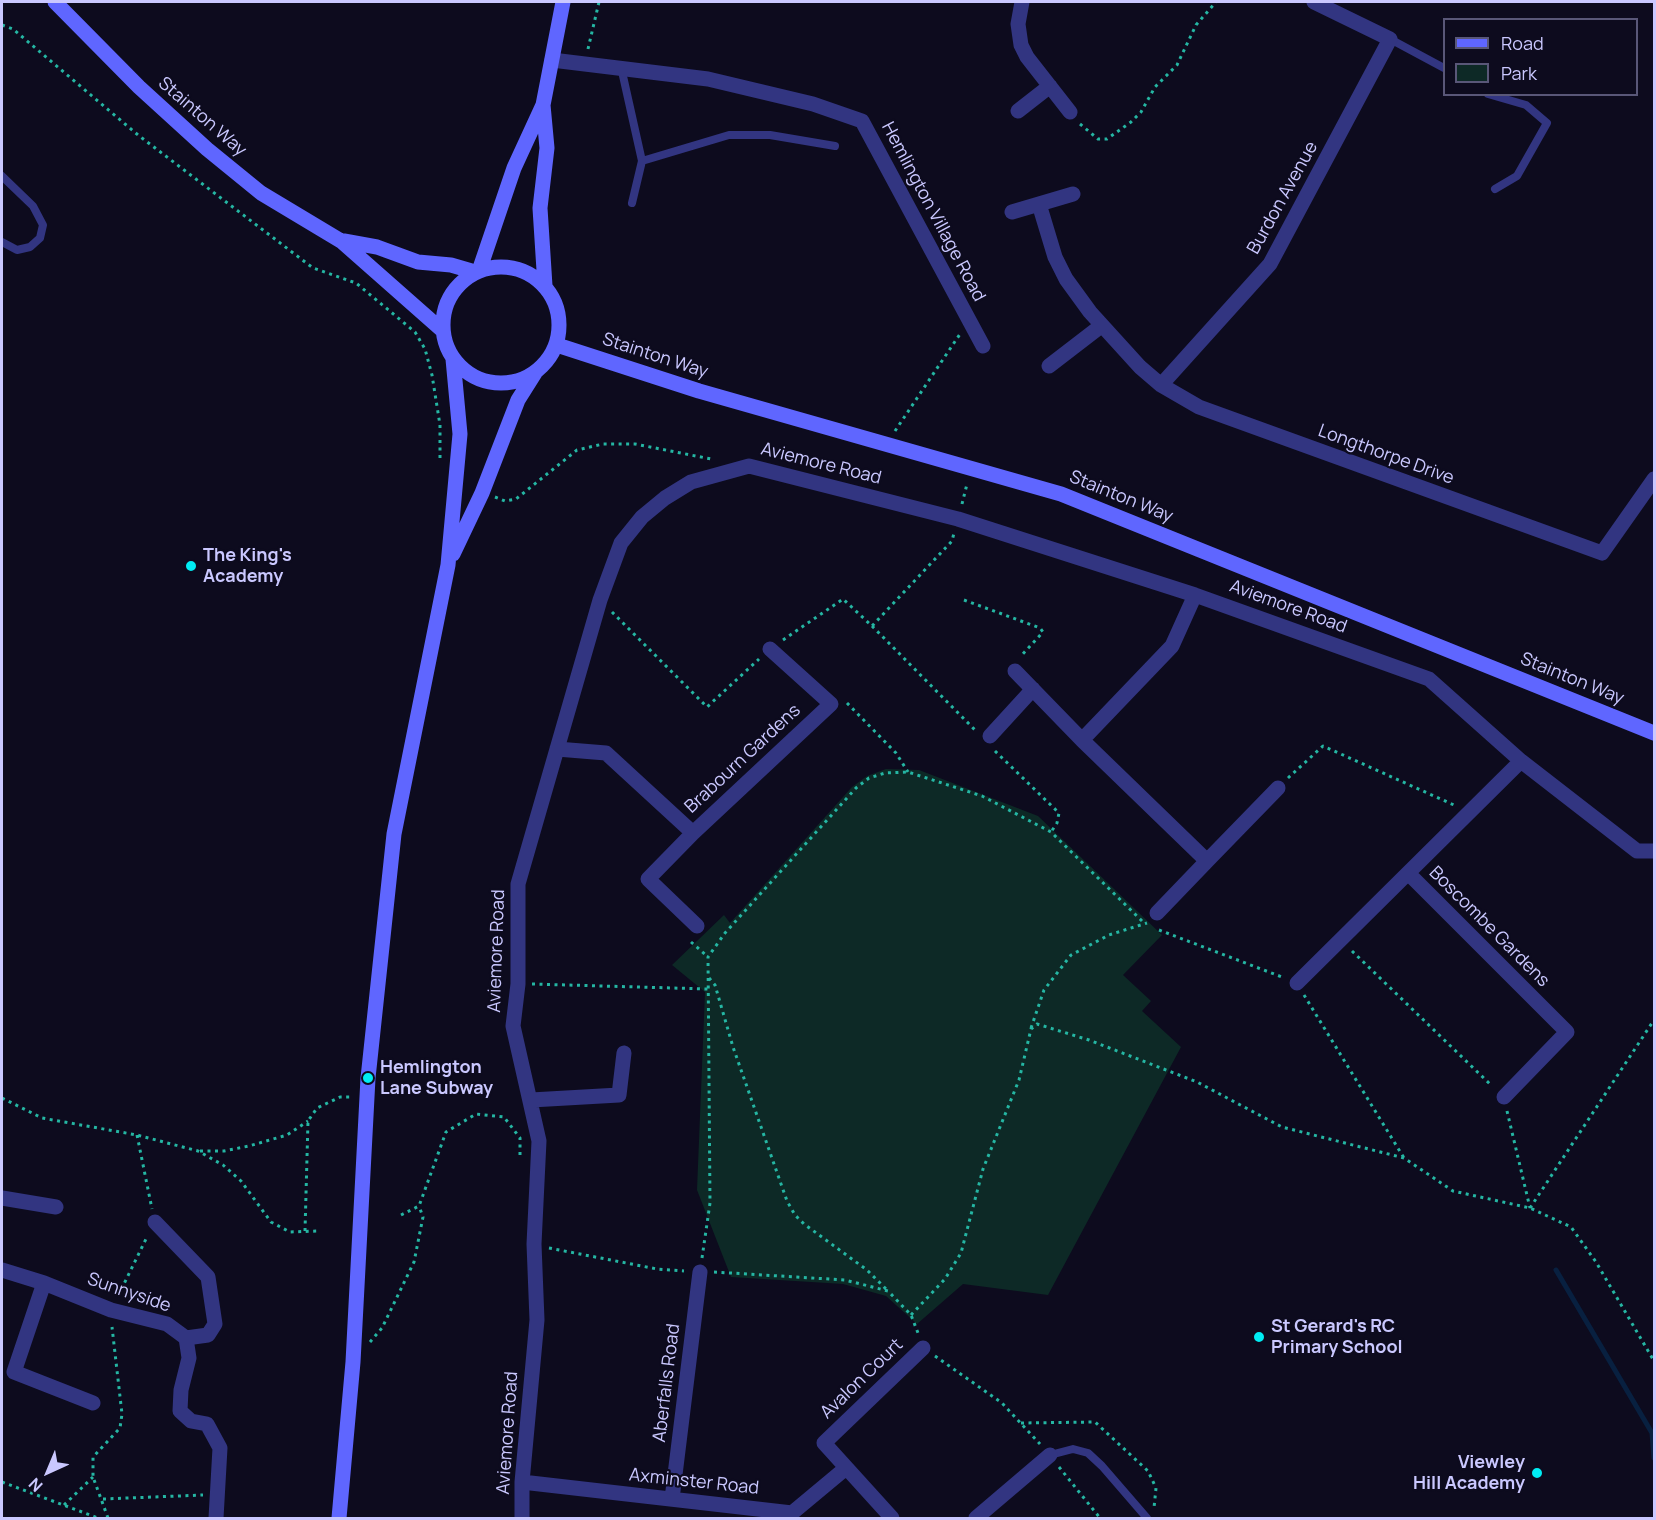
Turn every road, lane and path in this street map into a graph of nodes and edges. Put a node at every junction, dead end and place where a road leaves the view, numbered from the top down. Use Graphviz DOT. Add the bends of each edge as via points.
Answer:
graph roads {
  1 [pos="56,2"];
  2 [pos="563,2"];
  3 [pos="599,2"];
  4 [pos="1022,2"];
  5 [pos="1216,2"];
  6 [pos="1314,2"];
  7 [pos="2,25"];
  8 [pos="1390,39"];
  9 [pos="552,60"];
  10 [pos="584,65"];
  11 [pos="621,67"];
  12 [pos="1443,67"];
  13 [pos="1050,86"];
  14 [pos="1495,96"];
  15 [pos="543,105"];
  16 [pos="1018,111"];
  17 [pos="1070,112"];
  18 [pos="836,146"];
  19 [pos="642,161"];
  20 [pos="2,176"];
  21 [pos="1495,189"];
  22 [pos="1073,194"];
  23 [pos="632,203"];
  24 [pos="1039,204"];
  25 [pos="1012,212"];
  26 [pos="340,241"];
  27 [pos="2,242"];
  28 [pos="477,272"];
  29 [pos="545,285"];
  30 [pos="968,321"];
  31 [pos="1101,326"];
  32 [pos="443,331"];
  33 [pos="557,345"];
  34 [pos="983,346"];
  35 [pos="453,359"];
  36 [pos="1049,366"];
  37 [pos="535,373"];
  38 [pos="1161,384"];
  39 [pos="903,437"];
  40 [pos="457,466"];
  41 [pos="971,469"];
  42 [pos="719,472"];
  43 [pos="1652,489"];
  44 [pos="482,493"];
  45 [pos="958,519"];
  46 [pos="448,565"];
  47 [pos="1195,595"];
  48 [pos="600,600"];
  49 [pos="964,600"];
  50 [pos="872,626"];
  51 [pos="770,649"];
  52 [pos="1015,671"];
  53 [pos="1033,689"];
  54 [pos="831,704"];
  55 [pos="1654,733"];
  56 [pos="987,739"];
  57 [pos="1082,740"];
  58 [pos="557,749"];
  59 [pos="1521,761"];
  60 [pos="908,772"];
  61 [pos="1278,788"];
  62 [pos="1469,812"];
  63 [pos="1052,832"];
  64 [pos="693,833"];
  65 [pos="1654,851"];
  66 [pos="1207,861"];
  67 [pos="1408,873"];
  68 [pos="1156,913"];
  69 [pos="1145,924"];
  70 [pos="697,926"];
  71 [pos="1341,939"];
  72 [pos="708,977"];
  73 [pos="1297,983"];
  74 [pos="518,984"];
  75 [pos="708,989"];
  76 [pos="1654,1020"];
  77 [pos="1030,1029"];
  78 [pos="624,1053"];
  79 [pos="1504,1097"];
  80 [pos="2,1098"];
  81 [pos="366,1098"];
  82 [pos="531,1100"];
  83 [pos="308,1121"];
  84 [pos="198,1151"];
  85 [pos="1404,1158"];
  86 [pos="520,1160"];
  87 [pos="2,1198"];
  88 [pos="419,1206"];
  89 [pos="56,1207"];
  90 [pos="1530,1208"];
  91 [pos="401,1215"];
  92 [pos="155,1222"];
  93 [pos="305,1231"];
  94 [pos="319,1231"];
  95 [pos="534,1244"];
  96 [pos="2,1270"];
  97 [pos="700,1272"];
  98 [pos="44,1283"];
  99 [pos="888,1291"];
  100 [pos="911,1315"];
  101 [pos="186,1338"];
  102 [pos="923,1348"];
  103 [pos="1654,1361"];
  104 [pos="353,1362"];
  105 [pos="93,1403"];
  106 [pos="1050,1455"];
  107 [pos="846,1468"];
  108 [pos="93,1477"];
  109 [pos="2,1482"];
  110 [pos="522,1482"];
  111 [pos="218,1494"];
  112 [pos="103,1499"];
  113 [pos="672,1499"];
  114 [pos="64,1505"];
  115 [pos="98,1518"];
  116 [pos="216,1518"];
  117 [pos="339,1518"];
  118 [pos="522,1518"];
  119 [pos="892,1518"];
  120 [pos="976,1518"];
  121 [pos="1100,1518"];
  122 [pos="1147,1518"];
  1 -- 26 [label="main road, Stainton Way" via="139,87 207,149 261,193"];
  2 -- 9 [label="main road"];
  3 -- 10 [label="path"];
  4 -- 13 [label="street" via="1018,24 1022,45"];
  5 -- 17 [label="path" via="1196,25 1177,65 1155,87 1141,112 1118,132 1098,139"];
  6 -- 8 [label="street"];
  7 -- 40 [label="path" via="13,29 138,135 313,268 356,284 415,332 425,349 432,375 440,425 440,465"];
  8 -- 12 [label="lane"];
  8 -- 38 [label="street, Burdon Avenue" via="1270,264"];
  9 -- 10 [label="street, Hemlington Village Road"];
  9 -- 15 [label="main road"];
  10 -- 11 [label="street, Hemlington Village Road"];
  11 -- 19 [label="lane"];
  11 -- 30 [label="street, Hemlington Village Road" via="708,79 813,104 862,121"];
  13 -- 16 [label="street"];
  13 -- 17 [label="street"];
  14 -- 21 [label="lane" via="1526,105 1547,123 1518,176"];
  15 -- 28 [label="main road" via="514,168"];
  15 -- 29 [label="main road" via="547,148 540,208"];
  18 -- 19 [label="lane" via="770,135 729,135"];
  19 -- 23 [label="lane"];
  20 -- 27 [label="lane" via="33,206 43,225 40,238 30,248 17,250"];
  22 -- 24 [label="street"];
  24 -- 25 [label="street"];
  24 -- 31 [label="street, Longthorpe Drive" via="1058,264"];
  26 -- 28 [label="main road, Stainton Way" via="418,262"];
  26 -- 32 [label="main road, Stainton Way"];
  28 -- 29 [label="main road" via="502,266 525,271"];
  28 -- 32 [label="main road" via="456,287 445,308"];
  29 -- 33 [label="main road" via="559,314"];
  30 -- 34 [label="street, Hemlington Village Road"];
  30 -- 39 [label="path" via="893,434"];
  31 -- 36 [label="street"];
  31 -- 38 [label="street, Longthorpe Drive"];
  32 -- 35 [label="main road"];
  33 -- 37 [label="main road"];
  33 -- 41 [label="main road, Stainton Way" via="699,391"];
  35 -- 37 [label="main road" via="472,376 492,383 515,382"];
  35 -- 40 [label="main road" via="460,434"];
  37 -- 44 [label="main road" via="518,400"];
  38 -- 43 [label="street, Longthorpe Drive" via="1199,407 1602,553"];
  40 -- 46 [label="main road"];
  41 -- 45 [label="path"];
  41 -- 55 [label="main road, Stainton Way" via="1061,494"];
  42 -- 44 [label="path" via="714,459 635,444 603,444 577,450 516,499 505,501"];
  42 -- 45 [label="street, Aviemore Road" via="749,466 770,470"];
  42 -- 48 [label="street, Aviemore Road" via="691,482 642,517 621,543"];
  44 -- 46 [label="main road"];
  45 -- 47 [label="street, Aviemore Road"];
  45 -- 50 [label="path" via="952,541"];
  46 -- 81 [label="main road" via="394,834"];
  47 -- 57 [label="street" via="1172,646"];
  47 -- 59 [label="street, Aviemore Road" via="1429,680"];
  48 -- 51 [label="path" via="707,707"];
  48 -- 58 [label="street, Aviemore Road"];
  49 -- 52 [label="path" via="1043,632 1011,666"];
  50 -- 51 [label="path" via="843,599"];
  50 -- 56 [label="path"];
  51 -- 54 [label="street, Brabourn Gardens"];
  52 -- 53 [label="street"];
  53 -- 56 [label="street"];
  53 -- 57 [label="street"];
  54 -- 60 [label="path" via="839,696 896,753"];
  54 -- 64 [label="street, Brabourn Gardens"];
  56 -- 63 [label="path" via="1059,813"];
  57 -- 66 [label="street"];
  58 -- 64 [label="street, Brabourn Gardens" via="606,753"];
  58 -- 74 [label="street, Aviemore Road" via="518,884"];
  59 -- 62 [label="street, Boscombe Gardens"];
  59 -- 65 [label="street, Aviemore Road" via="1637,850"];
  60 -- 63 [label="path" via="982,796"];
  60 -- 72 [label="path" via="885,773 856,788 725,933 708,957"];
  61 -- 62 [label="path" via="1323,746"];
  61 -- 66 [label="street"];
  62 -- 67 [label="street, Boscombe Gardens"];
  63 -- 69 [label="path"];
  64 -- 70 [label="street" via="648,879"];
  66 -- 68 [label="street"];
  67 -- 71 [label="street"];
  67 -- 79 [label="street, Boscombe Gardens" via="1567,1032"];
  68 -- 69 [label="path"];
  69 -- 73 [label="path"];
  69 -- 77 [label="path" via="1109,935 1071,955 1044,990"];
  71 -- 73 [label="street"];
  71 -- 79 [label="path"];
  72 -- 75 [label="path"];
  72 -- 99 [label="path" via="715,985 787,1201 804,1224 867,1270"];
  73 -- 85 [label="path"];
  74 -- 75 [label="path"];
  74 -- 82 [label="street, Aviemore Road" via="513,1026"];
  75 -- 97 [label="path" via="710,1203"];
  76 -- 90 [label="path"];
  77 -- 85 [label="path" via="1037,1024 1089,1040 1197,1082 1282,1127"];
  77 -- 100 [label="path" via="1019,1080 983,1169 961,1253 945,1280"];
  78 -- 82 [label="street" via="619,1095"];
  79 -- 90 [label="path"];
  80 -- 84 [label="path" via="42,1118 137,1135"];
  81 -- 83 [label="path" via="340,1097 317,1108"];
  81 -- 104 [label="main road"];
  82 -- 95 [label="street, Aviemore Road" via="539,1141"];
  83 -- 84 [label="path" via="286,1135 249,1146"];
  83 -- 93 [label="path"];
  84 -- 93 [label="path" via="241,1181 271,1222 290,1232"];
  85 -- 90 [label="path" via="1453,1191"];
  86 -- 88 [label="path" via="520,1138 504,1118 476,1114 446,1132"];
  87 -- 89 [label="street"];
  88 -- 91 [label="path"];
  88 -- 104 [label="path" via="423,1217 414,1262 382,1328"];
  90 -- 103 [label="path" via="1571,1227"];
  92 -- 101 [label="street" via="208,1277 215,1324 208,1335"];
  93 -- 94 [label="path"];
  95 -- 97 [label="path" via="657,1269"];
  95 -- 110 [label="street, Aviemore Road" via="537,1320"];
  96 -- 98 [label="street, Sunnyside"];
  97 -- 99 [label="path" via="845,1280"];
  97 -- 113 [label="street, Aberfalls Road"];
  98 -- 101 [label="street, Sunnyside" via="111,1310 166,1324"];
  98 -- 105 [label="street" via="14,1372"];
  99 -- 100 [label="path"];
  100 -- 102 [label="path"];
  101 -- 111 [label="street" via="189,1358 180,1411 191,1421 207,1424 220,1448"];
  102 -- 106 [label="path" via="1002,1403"];
  102 -- 107 [label="street, Avalon Court" via="824,1443"];
  104 -- 117 [label="main road"];
  106 -- 120 [label="street"];
  106 -- 121 [label="path"];
  106 -- 122 [label="lane" via="1073,1449 1088,1453"];
  107 -- 113 [label="street, Axminster Road" via="792,1513"];
  107 -- 119 [label="street, Avalon Court"];
  108 -- 114 [label="path"];
  109 -- 114 [label="path"];
  110 -- 113 [label="street, Axminster Road"];
  110 -- 118 [label="street, Aviemore Road"];
  111 -- 112 [label="path"];
  111 -- 116 [label="street"];
  114 -- 115 [label="path"];
}
